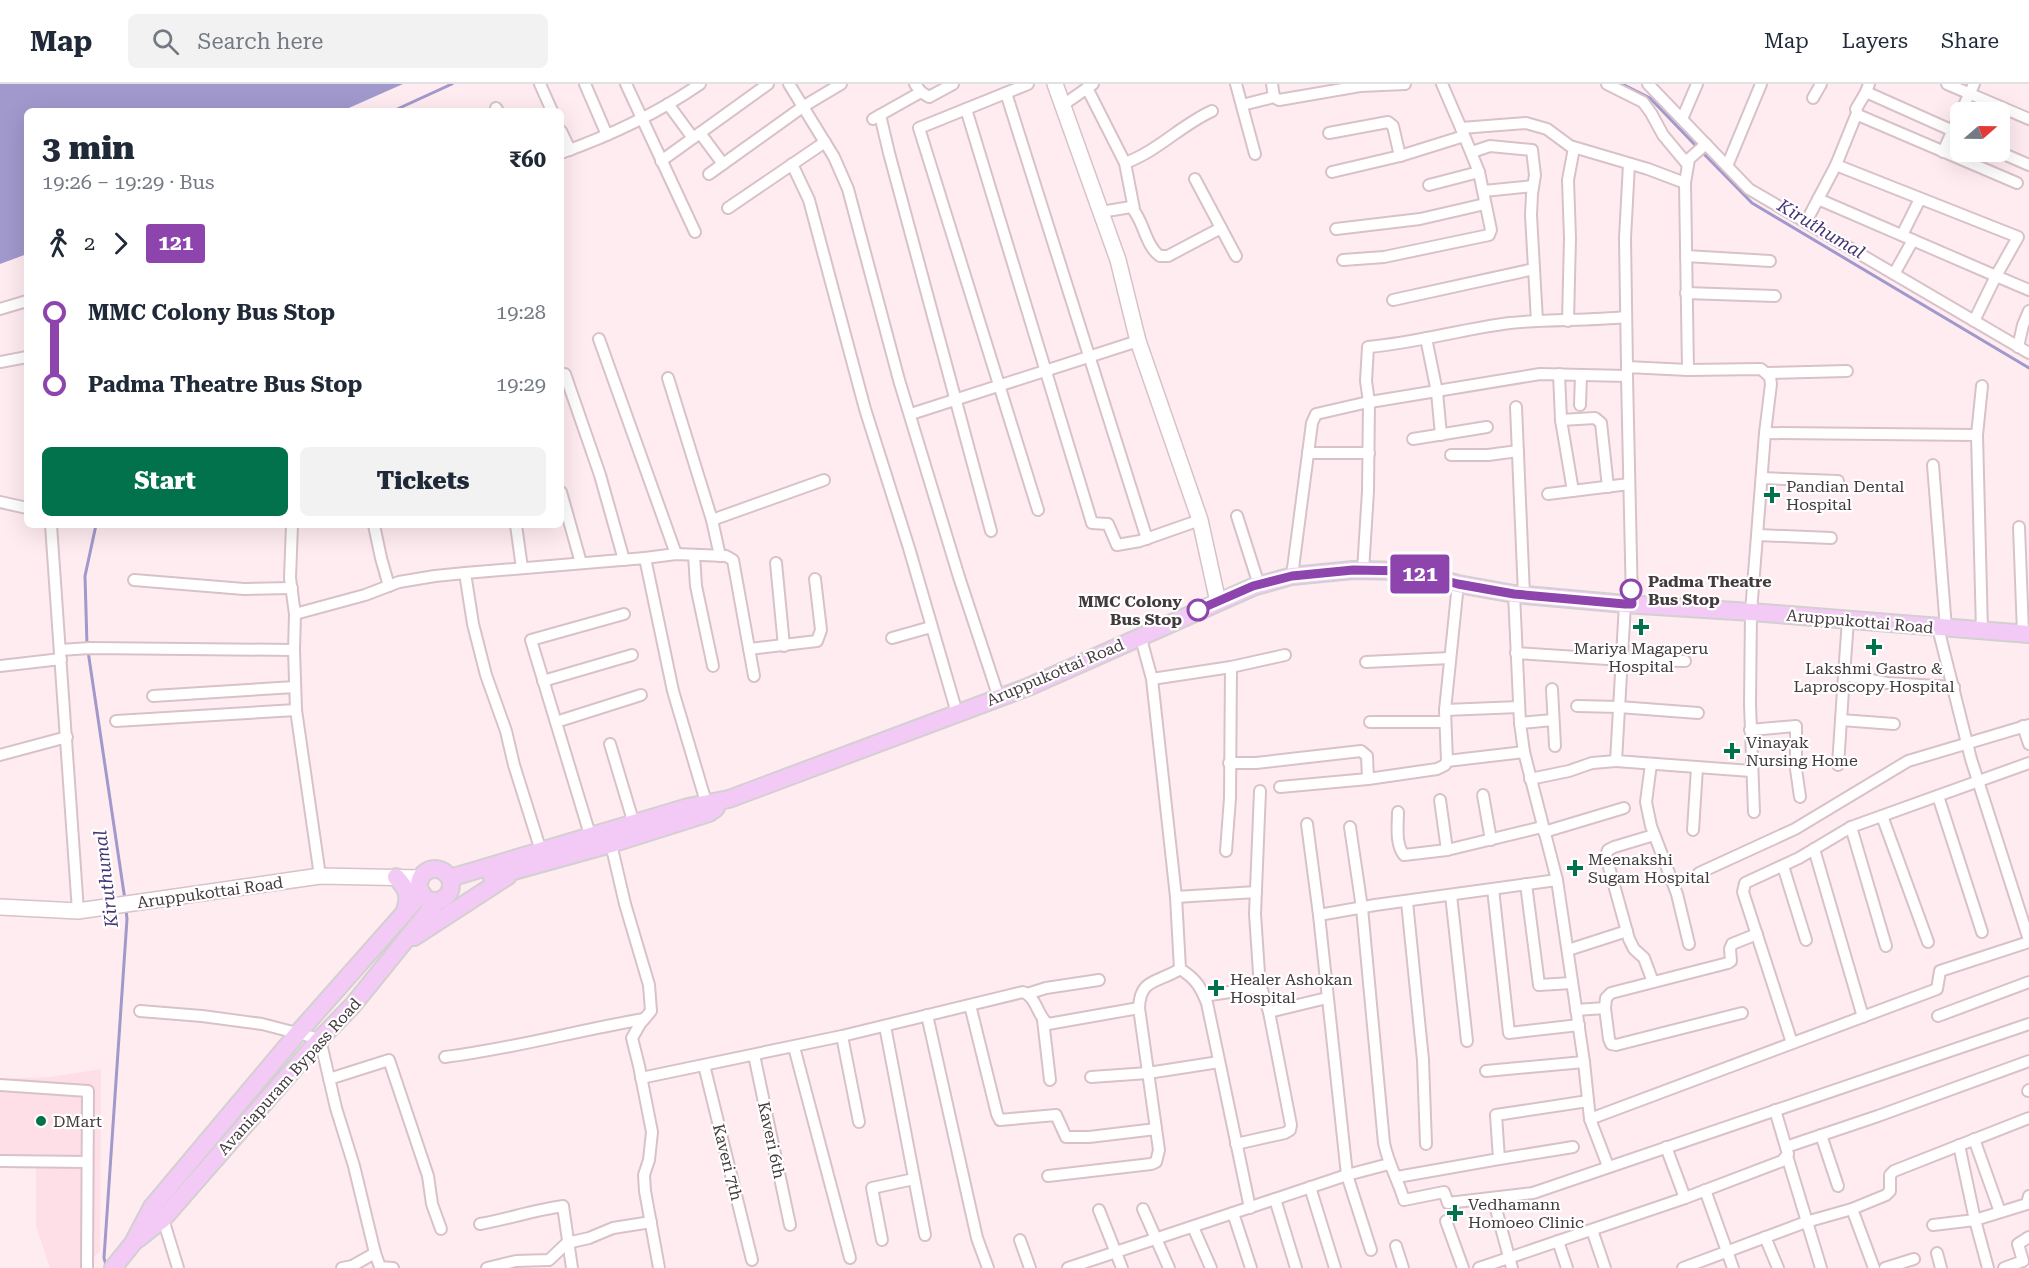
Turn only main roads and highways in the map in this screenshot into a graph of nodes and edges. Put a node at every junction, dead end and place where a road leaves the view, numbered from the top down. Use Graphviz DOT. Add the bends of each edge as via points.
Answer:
graph roads {
  1 [pos="2026,633"];
  2 [pos="729,799"];
  3 [pos="516,871"];
  4 [pos="396,877"];
  5 [pos="451,883"];
  6 [pos="421,885"];
  7 [pos="437,901"];
  8 [pos="405,911"];
  9 [pos="401,946"];
  10 [pos="133,1243"];
  11 [pos="115,1266"];
  1 -- 2 [label="main road, Aruppukottai Road" via="1519,594 1409,571 1353,570 1292,576 1218,602 999,698"];
  2 -- 3 [label="main road, Aruppukottai Road" via="709,813"];
  2 -- 5 [label="main road, Aruppukottai Road" via="706,802 541,851"];
  3 -- 5 [label="main road, Aruppukottai Road"];
  3 -- 9 [label="main road"];
  4 -- 8 [label="main road" via="408,895"];
  5 -- 6 [label="main road" via="438,869 428,870"];
  5 -- 7 [label="main road" via="446,897"];
  6 -- 7 [label="main road" via="428,899"];
  6 -- 8 [label="main road, Avaniapuram Bypass Road"];
  7 -- 9 [label="main road, Avaniapuram Bypass Road"];
  8 -- 10 [label="main road, Avaniapuram Bypass Road" via="152,1207"];
  9 -- 10 [label="main road, Avaniapuram Bypass Road" via="162,1219"];
  10 -- 11 [label="main road, Avaniapuram Bypass Road"];
}
